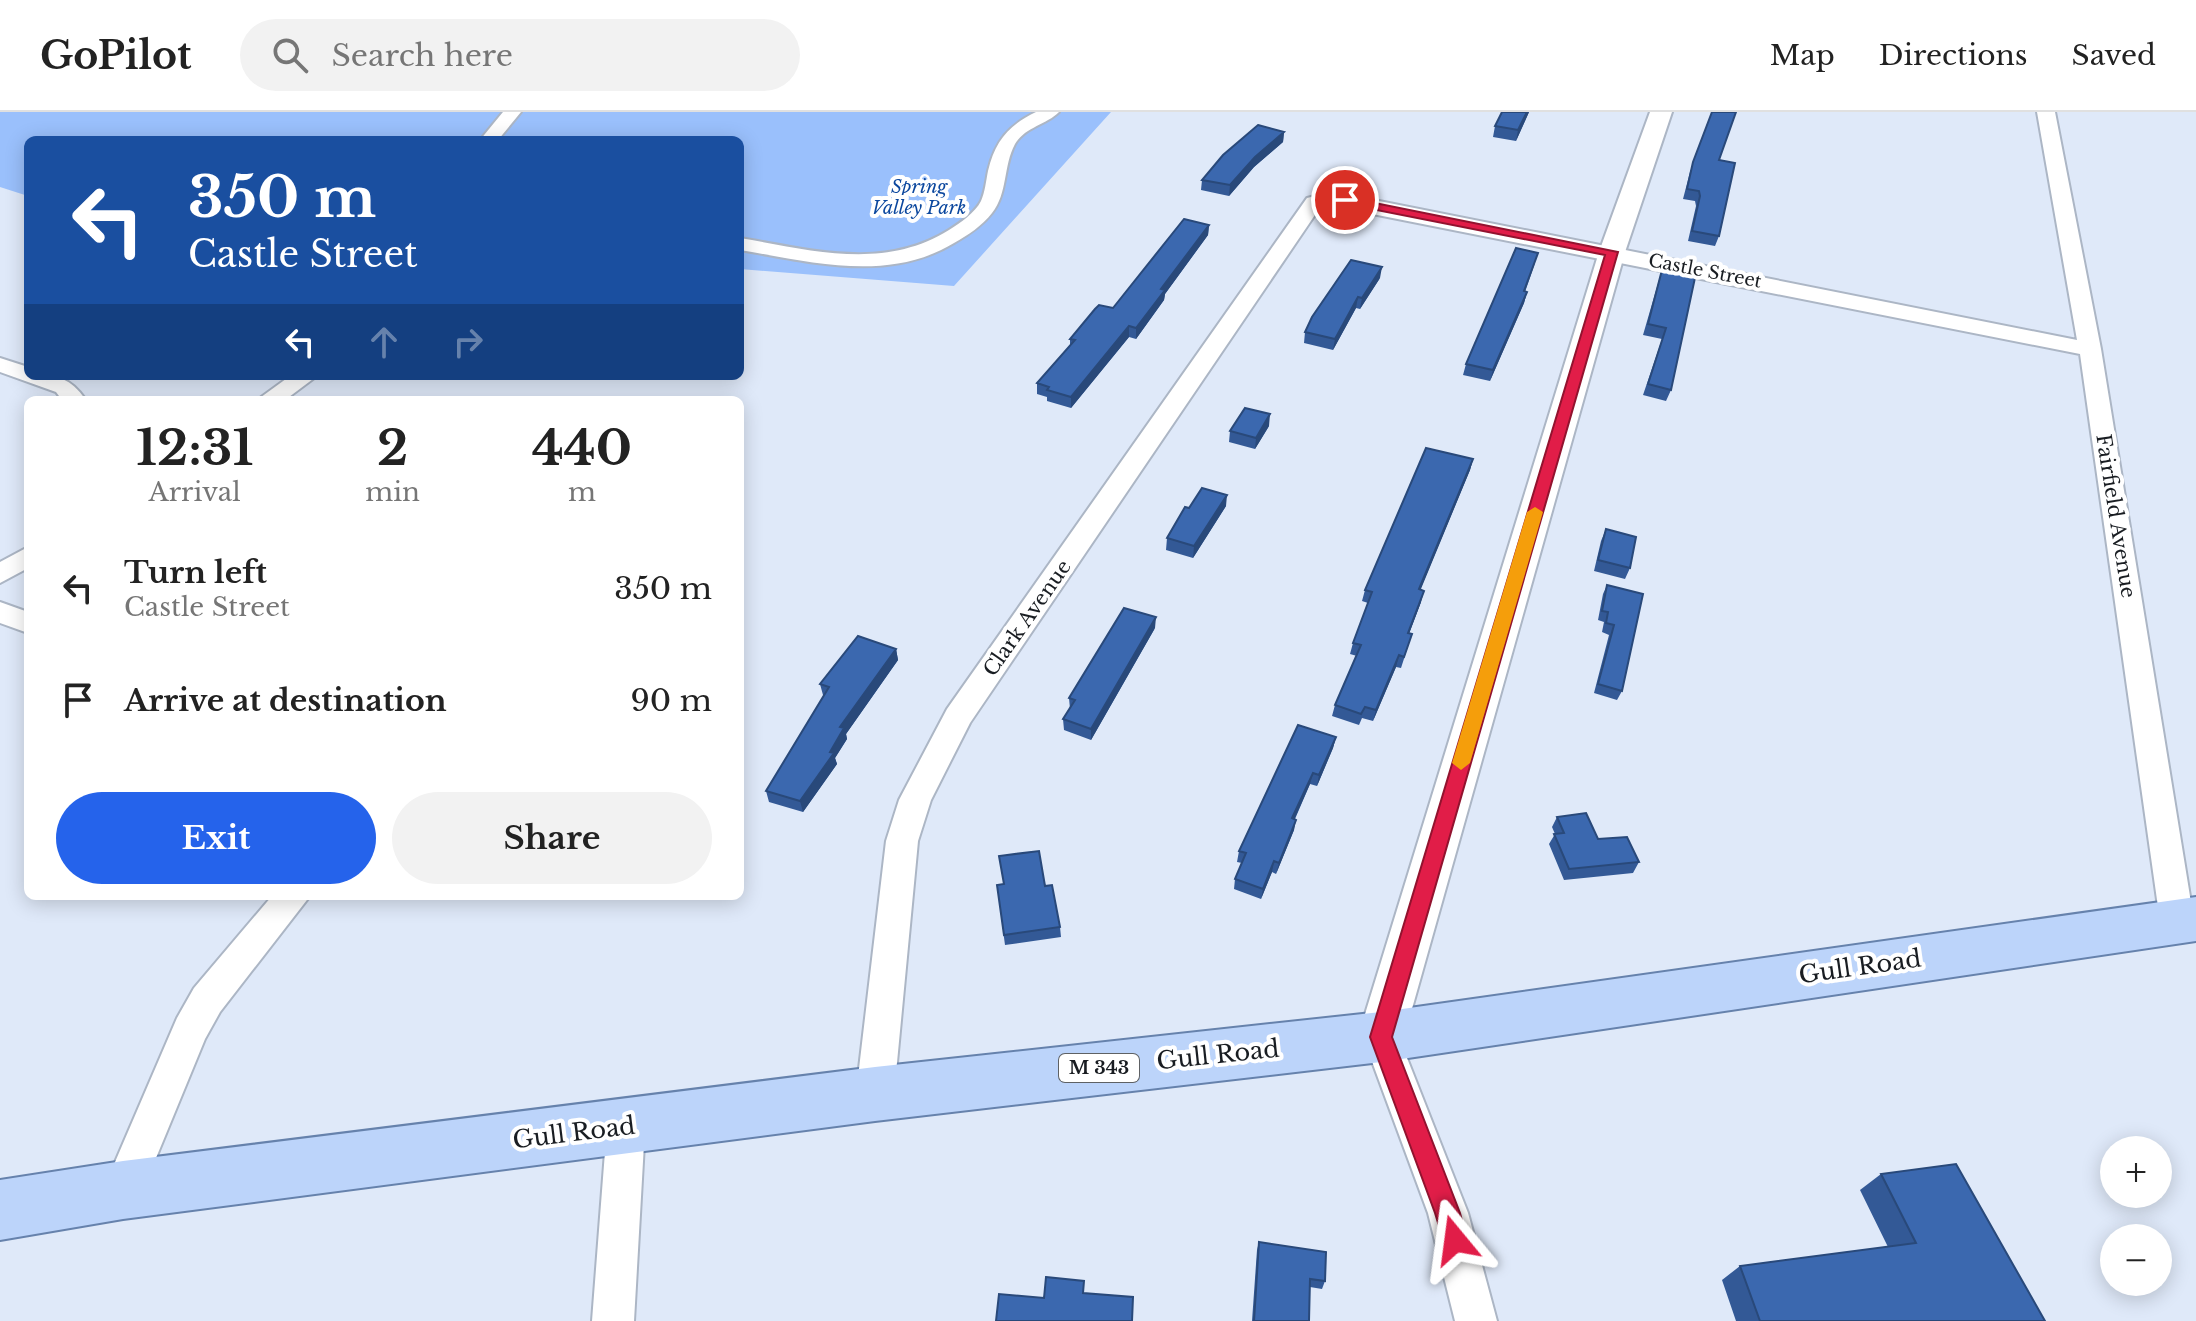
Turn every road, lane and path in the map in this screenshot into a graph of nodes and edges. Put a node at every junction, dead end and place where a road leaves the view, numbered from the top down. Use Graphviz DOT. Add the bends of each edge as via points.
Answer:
graph roads {
  1 [pos="512,112"];
  2 [pos="1050,112"];
  3 [pos="1661,112"];
  4 [pos="2046,112"];
  5 [pos="492,136"];
  6 [pos="1319,199"];
  7 [pos="744,245"];
  8 [pos="1612,252"];
  9 [pos="2090,349"];
  10 [pos="0,365"];
  11 [pos="24,373"];
  12 [pos="44,380"];
  13 [pos="300,380"];
  14 [pos="71,396"];
  15 [pos="275,396"];
  16 [pos="24,559"];
  17 [pos="0,574"];
  18 [pos="0,612"];
  19 [pos="24,621"];
  20 [pos="290,900"];
  21 [pos="2186,920"];
  22 [pos="1381,1037"];
  23 [pos="875,1094"];
  24 [pos="626,1126"];
  25 [pos="123,1190"];
  26 [pos="0,1210"];
  27 [pos="613,1321"];
  28 [pos="1476,1321"];
  1 -- 5 [label="street"];
  2 -- 7 [label="street" via="1007,139 993,194 979,218 928,252 891,261 849,261"];
  3 -- 8 [label="street"];
  4 -- 9 [label="street, Fairfield Avenue"];
  6 -- 8 [label="street, Castle Street"];
  6 -- 23 [label="street, Clark Avenue" via="958,717 915,800 902,841"];
  8 -- 9 [label="street, Castle Street"];
  8 -- 22 [label="street"];
  9 -- 21 [label="street, Fairfield Avenue"];
  10 -- 11 [label="street"];
  12 -- 14 [label="street" via="64,387"];
  13 -- 15 [label="street"];
  16 -- 17 [label="street"];
  18 -- 19 [label="street"];
  20 -- 25 [label="street" via="207,1000"];
  21 -- 22 [label="main road, Gull Road / M 343"];
  22 -- 23 [label="main road, Gull Road / M 343"];
  22 -- 28 [label="street" via="1448,1213"];
  23 -- 24 [label="main road, Gull Road / M 343"];
  24 -- 25 [label="main road, Gull Road / M 343"];
  24 -- 27 [label="street"];
  25 -- 26 [label="main road, Gull Road / M 343"];
}
